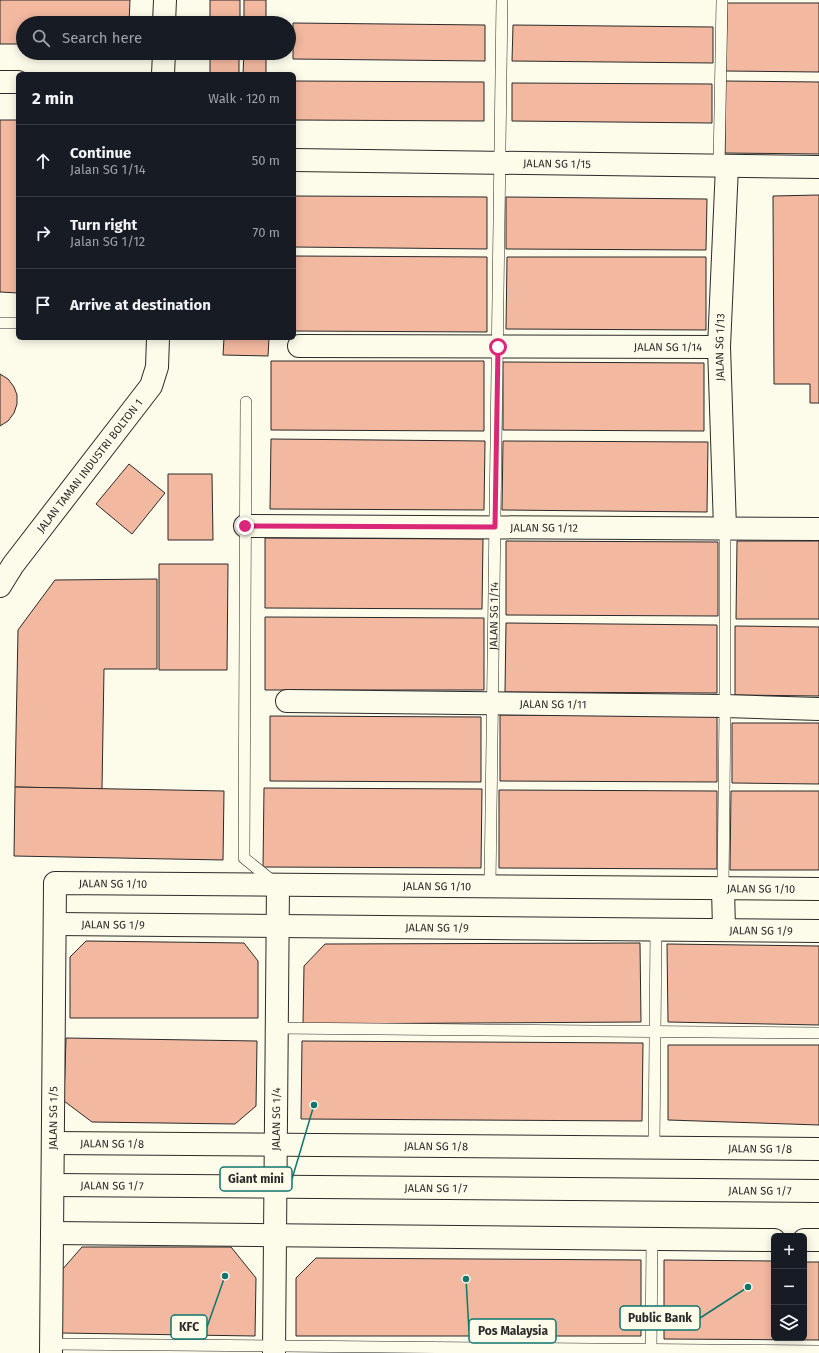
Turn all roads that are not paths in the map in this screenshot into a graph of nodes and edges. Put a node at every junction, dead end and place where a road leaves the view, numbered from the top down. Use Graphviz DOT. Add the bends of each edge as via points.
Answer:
graph roads {
  1 [pos="165,0"];
  2 [pos="502,0"];
  3 [pos="722,0"];
  4 [pos="164,16"];
  5 [pos="164,60"];
  6 [pos="163,72"];
  7 [pos="0,82"];
  8 [pos="16,82"];
  9 [pos="296,160"];
  10 [pos="500,163"];
  11 [pos="723,166"];
  12 [pos="819,167"];
  13 [pos="0,323"];
  14 [pos="16,324"];
  15 [pos="158,340"];
  16 [pos="299,346"];
  17 [pos="498,347"];
  18 [pos="719,347"];
  19 [pos="246,402"];
  20 [pos="245,526"];
  21 [pos="495,527"];
  22 [pos="725,528"];
  23 [pos="819,529"];
  24 [pos="0,586"];
  25 [pos="287,701"];
  26 [pos="493,703"];
  27 [pos="725,706"];
  28 [pos="819,709"];
  29 [pos="55,883"];
  30 [pos="278,886"];
  31 [pos="490,886"];
  32 [pos="723,888"];
  33 [pos="819,889"];
  34 [pos="55,924"];
  35 [pos="278,926"];
  36 [pos="656,929"];
  37 [pos="724,930"];
  38 [pos="819,931"];
  39 [pos="277,1028"];
  40 [pos="655,1032"];
  41 [pos="819,1033"];
  42 [pos="53,1143"];
  43 [pos="276,1145"];
  44 [pos="654,1148"];
  45 [pos="819,1149"];
  46 [pos="52,1184"];
  47 [pos="276,1186"];
  48 [pos="819,1191"];
  49 [pos="52,1233"];
  50 [pos="276,1235"];
  51 [pos="652,1238"];
  52 [pos="771,1240"];
  53 [pos="807,1240"];
  54 [pos="819,1240"];
  55 [pos="51,1349"];
  56 [pos="274,1349"];
  57 [pos="651,1351"];
  58 [pos="819,1351"];
  1 -- 4 [label="street"];
  2 -- 10 [label="lane, JALAN SG 1/14"];
  3 -- 11 [label="lane, JALAN SG 1/13"];
  5 -- 6 [label="street"];
  7 -- 8 [label="street"];
  9 -- 10 [label="street, JALAN SG 1/15"];
  10 -- 11 [label="street, JALAN SG 1/15"];
  10 -- 17 [label="lane, JALAN SG 1/14"];
  11 -- 12 [label="street, JALAN SG 1/15"];
  11 -- 18 [label="street, JALAN SG 1/13"];
  13 -- 14 [label="lane"];
  15 -- 24 [label="street, JALAN TAMAN INDUSTRI BOLTON 1" via="157,367 151,386 13,565"];
  16 -- 17 [label="street, JALAN SG 1/14"];
  17 -- 18 [label="street, JALAN SG 1/14"];
  17 -- 21 [label="lane, JALAN SG 1/14"];
  18 -- 22 [label="street, JALAN SG 1/13"];
  19 -- 20 [label="lane"];
  20 -- 21 [label="street, JALAN SG 1/12"];
  20 -- 30 [label="lane" via="244,858"];
  21 -- 22 [label="street, JALAN SG 1/12"];
  21 -- 26 [label="lane, JALAN SG 1/14"];
  22 -- 23 [label="street, JALAN SG 1/12"];
  22 -- 27 [label="lane"];
  25 -- 26 [label="street, JALAN SG 1/11"];
  26 -- 27 [label="street, JALAN SG 1/11"];
  26 -- 31 [label="lane, JALAN SG 1/14"];
  27 -- 28 [label="street, JALAN SG 1/11"];
  27 -- 32 [label="lane"];
  29 -- 30 [label="street, JALAN SG 1/10"];
  29 -- 34 [label="street, JALAN SG 1/5"];
  30 -- 31 [label="street, JALAN SG 1/10"];
  30 -- 35 [label="street, JALAN SG 1/4"];
  31 -- 32 [label="street, JALAN SG 1/10"];
  32 -- 33 [label="street, JALAN SG 1/10"];
  32 -- 37 [label="street"];
  34 -- 35 [label="street, JALAN SG 1/9"];
  34 -- 42 [label="street, JALAN SG 1/5"];
  35 -- 36 [label="street, JALAN SG 1/9"];
  35 -- 39 [label="street, JALAN SG 1/4"];
  36 -- 37 [label="street, JALAN SG 1/9"];
  36 -- 40 [label="lane"];
  37 -- 38 [label="street, JALAN SG 1/9"];
  39 -- 40 [label="lane"];
  39 -- 43 [label="street, JALAN SG 1/4"];
  40 -- 41 [label="lane"];
  40 -- 44 [label="lane"];
  42 -- 43 [label="street, JALAN SG 1/8"];
  42 -- 46 [label="street, JALAN SG 1/5"];
  43 -- 44 [label="street, JALAN SG 1/8"];
  43 -- 47 [label="street, JALAN SG 1/4"];
  44 -- 45 [label="street, JALAN SG 1/8"];
  46 -- 47 [label="street, JALAN SG 1/7"];
  46 -- 49 [label="street, JALAN SG 1/5"];
  47 -- 48 [label="street, JALAN SG 1/7"];
  47 -- 50 [label="street, JALAN SG 1/4"];
  49 -- 50 [label="street"];
  49 -- 55 [label="street, JALAN SG 1/5"];
  50 -- 51 [label="street"];
  50 -- 56 [label="street, JALAN SG 1/4"];
  51 -- 52 [label="street"];
  51 -- 57 [label="lane"];
  53 -- 54 [label="street"];
  55 -- 56 [label="lane"];
  56 -- 57 [label="lane"];
  57 -- 58 [label="lane"];
}
